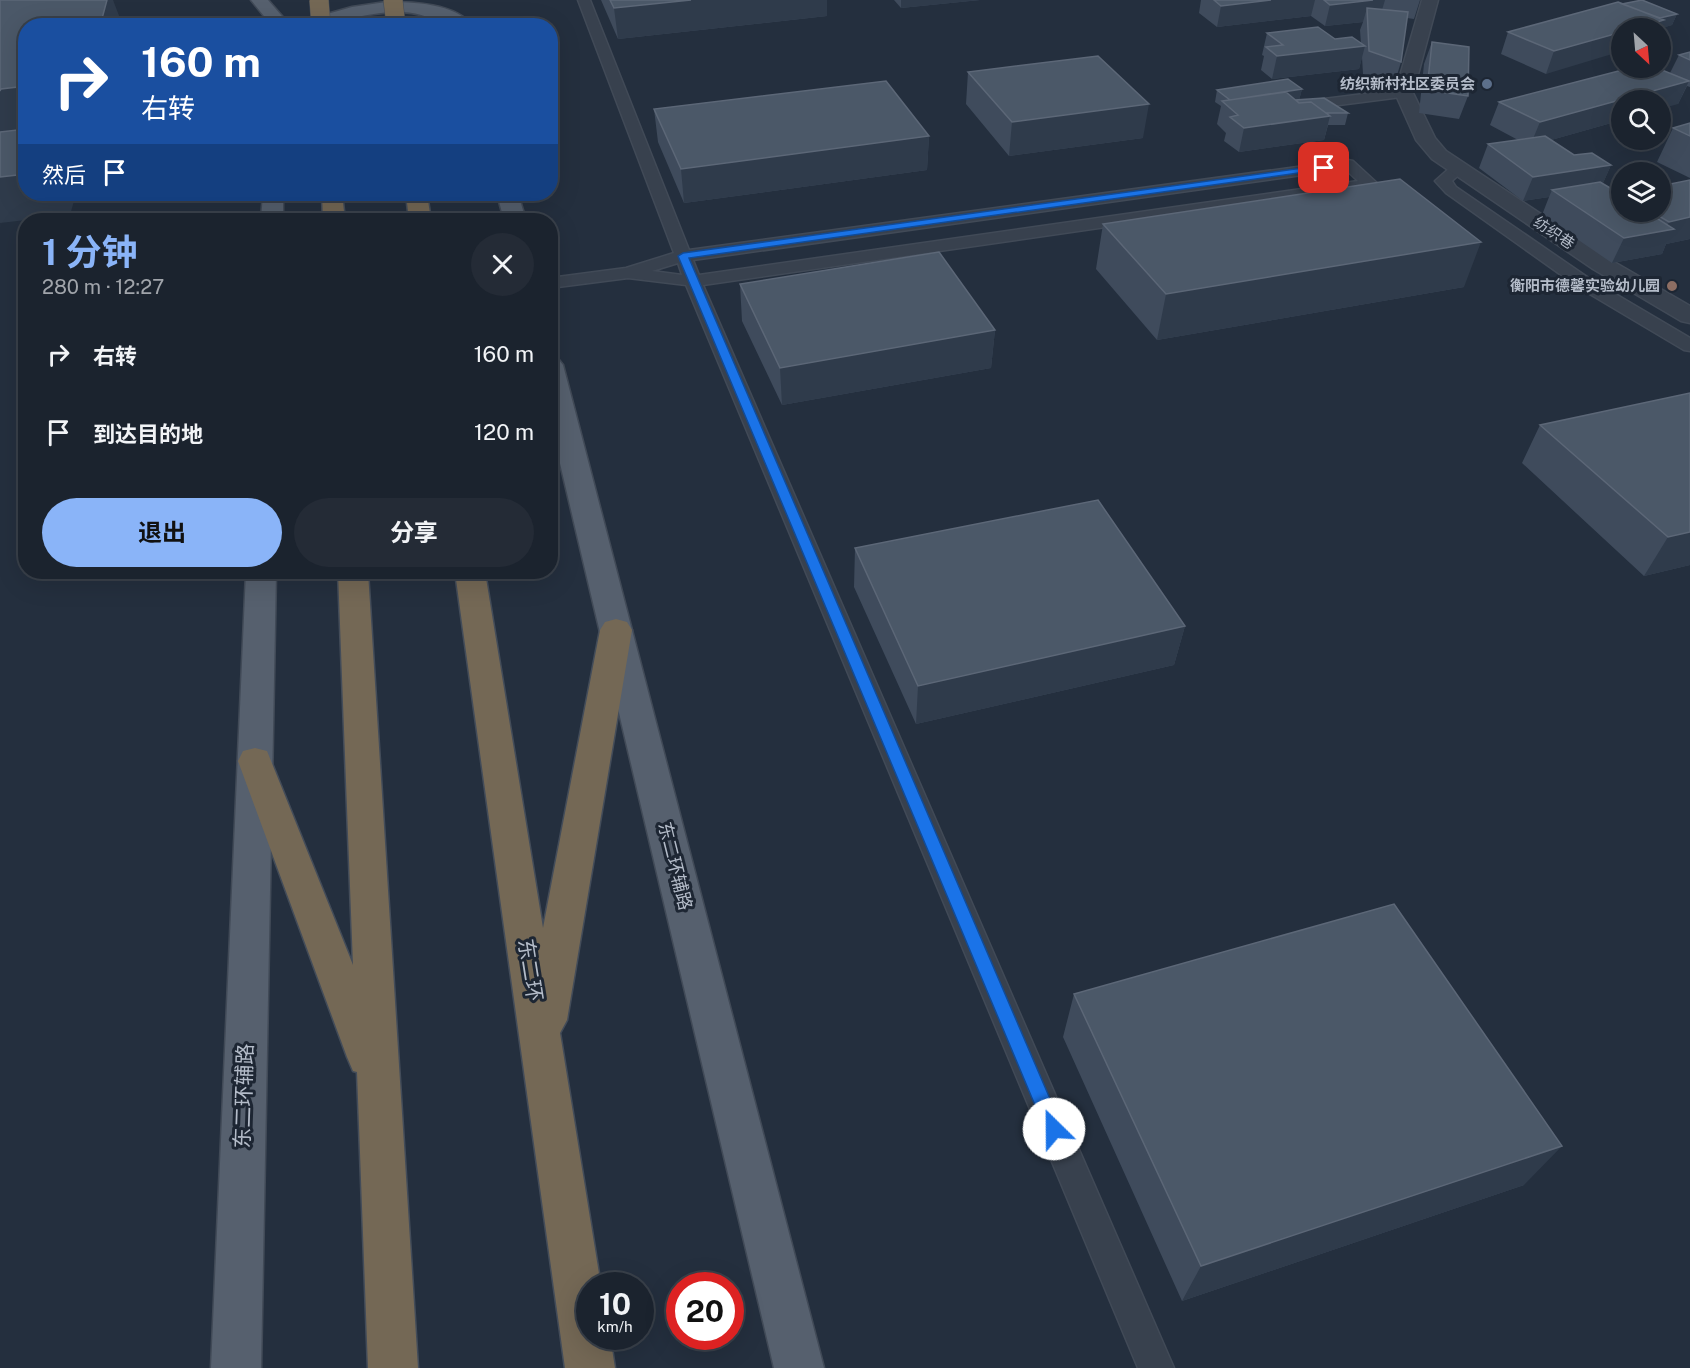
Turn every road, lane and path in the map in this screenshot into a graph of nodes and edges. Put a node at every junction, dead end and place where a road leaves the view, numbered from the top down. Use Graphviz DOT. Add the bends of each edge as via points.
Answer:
graph roads {
  1 [pos="259,0"];
  2 [pos="279,0"];
  3 [pos="319,0"];
  4 [pos="393,0"];
  5 [pos="584,0"];
  6 [pos="1430,0"];
  7 [pos="274,18"];
  8 [pos="279,18"];
  9 [pos="320,18"];
  10 [pos="333,18"];
  11 [pos="395,18"];
  12 [pos="456,18"];
  13 [pos="1404,93"];
  14 [pos="1284,108"];
  15 [pos="1458,168"];
  16 [pos="683,256"];
  17 [pos="628,273"];
  18 [pos="693,281"];
  19 [pos="558,282"];
  20 [pos="1690,316"];
  21 [pos="1690,346"];
  22 [pos="558,397"];
  23 [pos="261,579"];
  24 [pos="353,579"];
  25 [pos="471,579"];
  26 [pos="616,630"];
  27 [pos="255,761"];
  28 [pos="541,1048"];
  29 [pos="379,1085"];
  30 [pos="236,1368"];
  31 [pos="393,1368"];
  32 [pos="590,1368"];
  33 [pos="799,1368"];
  34 [pos="1156,1368"];
  1 -- 7 [label="main road"];
  2 -- 8 [label="main road"];
  3 -- 9 [label="highway, bridge"];
  4 -- 11 [label="highway, bridge"];
  5 -- 16 [label="lane"];
  6 -- 13 [label="street"];
  10 -- 12 [label="main road" via="402,8"];
  13 -- 14 [label="lane"];
  13 -- 15 [label="street, 纺织巷" via="1426,140"];
  15 -- 20 [label="street, 纺织巷" via="1600,264"];
  15 -- 21 [label="lane" via="1443,181 1451,190 1584,283"];
  16 -- 17 [label="lane"];
  16 -- 18 [label="lane"];
  16 -- 18 [label="lane" via="1348,164 1370,184"];
  17 -- 18 [label="lane"];
  17 -- 19 [label="lane"];
  18 -- 34 [label="lane"];
  22 -- 26 [label="main road, 东二环辅路"];
  23 -- 27 [label="main road, 东二环辅路"];
  24 -- 29 [label="highway"];
  25 -- 28 [label="highway, 东二环"];
  26 -- 28 [label="highway"];
  26 -- 33 [label="main road, 东二环辅路"];
  27 -- 29 [label="highway"];
  27 -- 30 [label="main road, 东二环辅路"];
  28 -- 32 [label="highway, 东二环"];
  29 -- 31 [label="highway"];
}
